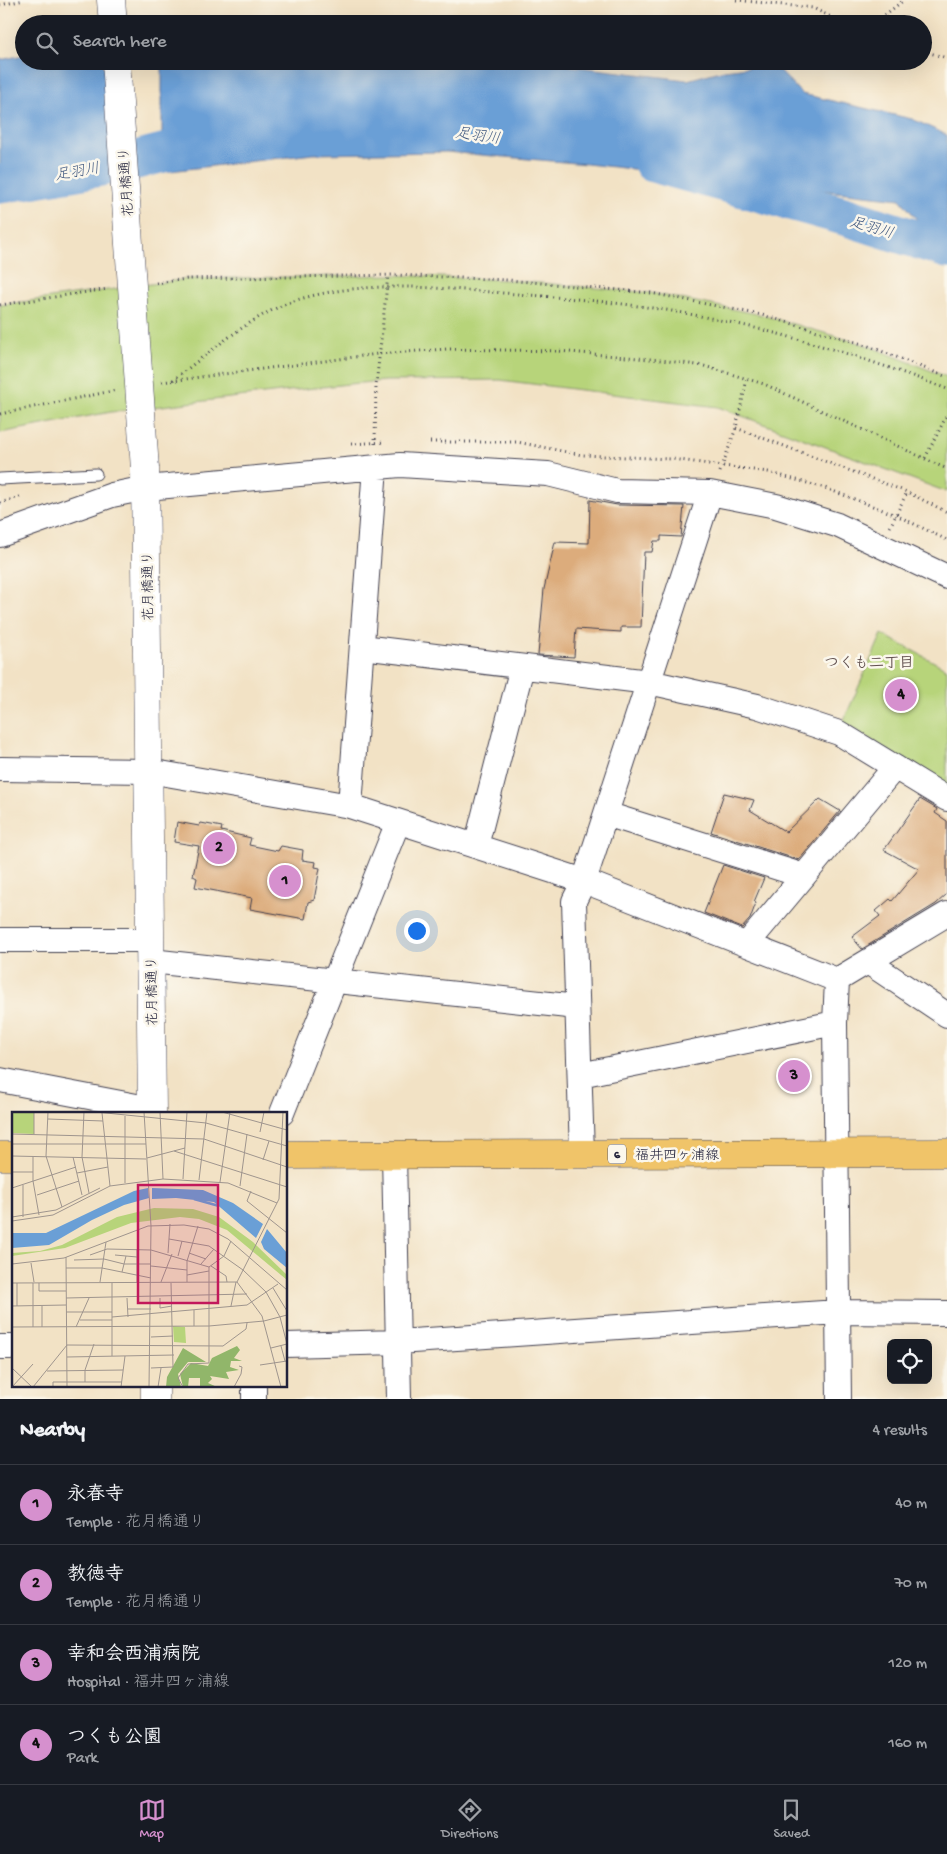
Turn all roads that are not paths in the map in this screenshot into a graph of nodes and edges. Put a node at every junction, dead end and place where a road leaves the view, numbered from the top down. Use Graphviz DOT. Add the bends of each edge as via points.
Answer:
graph roads {
  1 [pos="111,0"];
  2 [pos="112,15"];
  3 [pos="117,70"];
  4 [pos="375,467"];
  5 [pos="96,474"];
  6 [pos="0,478"];
  7 [pos="146,478"];
  8 [pos="710,493"];
  9 [pos="0,535"];
  10 [pos="947,577"];
  11 [pos="362,647"];
  12 [pos="522,667"];
  13 [pos="649,682"];
  14 [pos="894,767"];
  15 [pos="0,769"];
  16 [pos="148,771"];
  17 [pos="947,798"];
  18 [pos="350,806"];
  19 [pos="606,814"];
  20 [pos="398,822"];
  21 [pos="476,846"];
  22 [pos="804,876"];
  23 [pos="584,881"];
  24 [pos="947,914"];
  25 [pos="0,940"];
  26 [pos="747,944"];
  27 [pos="150,951"];
  28 [pos="868,962"];
  29 [pos="837,980"];
  30 [pos="335,981"];
  31 [pos="577,1007"];
  32 [pos="947,1016"];
  33 [pos="835,1023"];
  34 [pos="580,1075"];
  35 [pos="0,1080"];
  36 [pos="152,1111"];
  37 [pos="282,1112"];
  38 [pos="947,1153"];
  39 [pos="394,1154"];
  40 [pos="582,1154"];
  41 [pos="838,1154"];
  42 [pos="288,1155"];
  43 [pos="838,1312"];
  44 [pos="947,1313"];
  45 [pos="398,1342"];
  46 [pos="288,1345"];
  47 [pos="154,1386"];
  48 [pos="254,1386"];
  49 [pos="155,1399"];
  50 [pos="254,1399"];
  51 [pos="399,1399"];
  52 [pos="839,1399"];
  1 -- 2 [label="street"];
  3 -- 7 [label="street, 花月橋通り, bridge"];
  4 -- 7 [label="street"];
  4 -- 8 [label="street" via="400,465 548,474 617,491"];
  4 -- 11 [label="street"];
  5 -- 6 [label="lane"];
  7 -- 9 [label="street" via="112,495"];
  7 -- 16 [label="street, 花月橋通り"];
  8 -- 10 [label="street" via="776,506 837,525"];
  8 -- 13 [label="street"];
  11 -- 12 [label="street"];
  11 -- 18 [label="street"];
  12 -- 13 [label="street"];
  12 -- 21 [label="street"];
  13 -- 14 [label="street" via="757,706 839,733"];
  13 -- 19 [label="street"];
  14 -- 17 [label="street"];
  14 -- 22 [label="street"];
  15 -- 16 [label="street"];
  16 -- 18 [label="street"];
  16 -- 27 [label="street, 花月橋通り"];
  18 -- 20 [label="street"];
  19 -- 22 [label="street"];
  19 -- 23 [label="street"];
  20 -- 21 [label="street"];
  20 -- 30 [label="street"];
  21 -- 23 [label="street"];
  22 -- 26 [label="street"];
  23 -- 26 [label="street"];
  23 -- 31 [label="street" via="574,901"];
  24 -- 28 [label="street"];
  25 -- 27 [label="street"];
  26 -- 29 [label="street"];
  27 -- 30 [label="street"];
  27 -- 36 [label="street, 花月橋通り"];
  28 -- 29 [label="street"];
  28 -- 32 [label="street"];
  29 -- 33 [label="street"];
  30 -- 31 [label="street"];
  30 -- 37 [label="street"];
  31 -- 34 [label="street"];
  33 -- 34 [label="street"];
  33 -- 41 [label="street"];
  34 -- 40 [label="street"];
  35 -- 36 [label="street"];
  38 -- 41 [label="main road, 福井四ヶ浦線 / 6"];
  39 -- 40 [label="main road, 福井四ヶ浦線 / 6"];
  39 -- 42 [label="main road, 福井四ヶ浦線 / 6"];
  39 -- 45 [label="street"];
  40 -- 41 [label="main road, 福井四ヶ浦線 / 6"];
  41 -- 43 [label="street"];
  43 -- 44 [label="street"];
  43 -- 45 [label="street"];
  43 -- 52 [label="street"];
  45 -- 46 [label="street"];
  45 -- 51 [label="street"];
  47 -- 49 [label="street"];
  48 -- 50 [label="street"];
}
